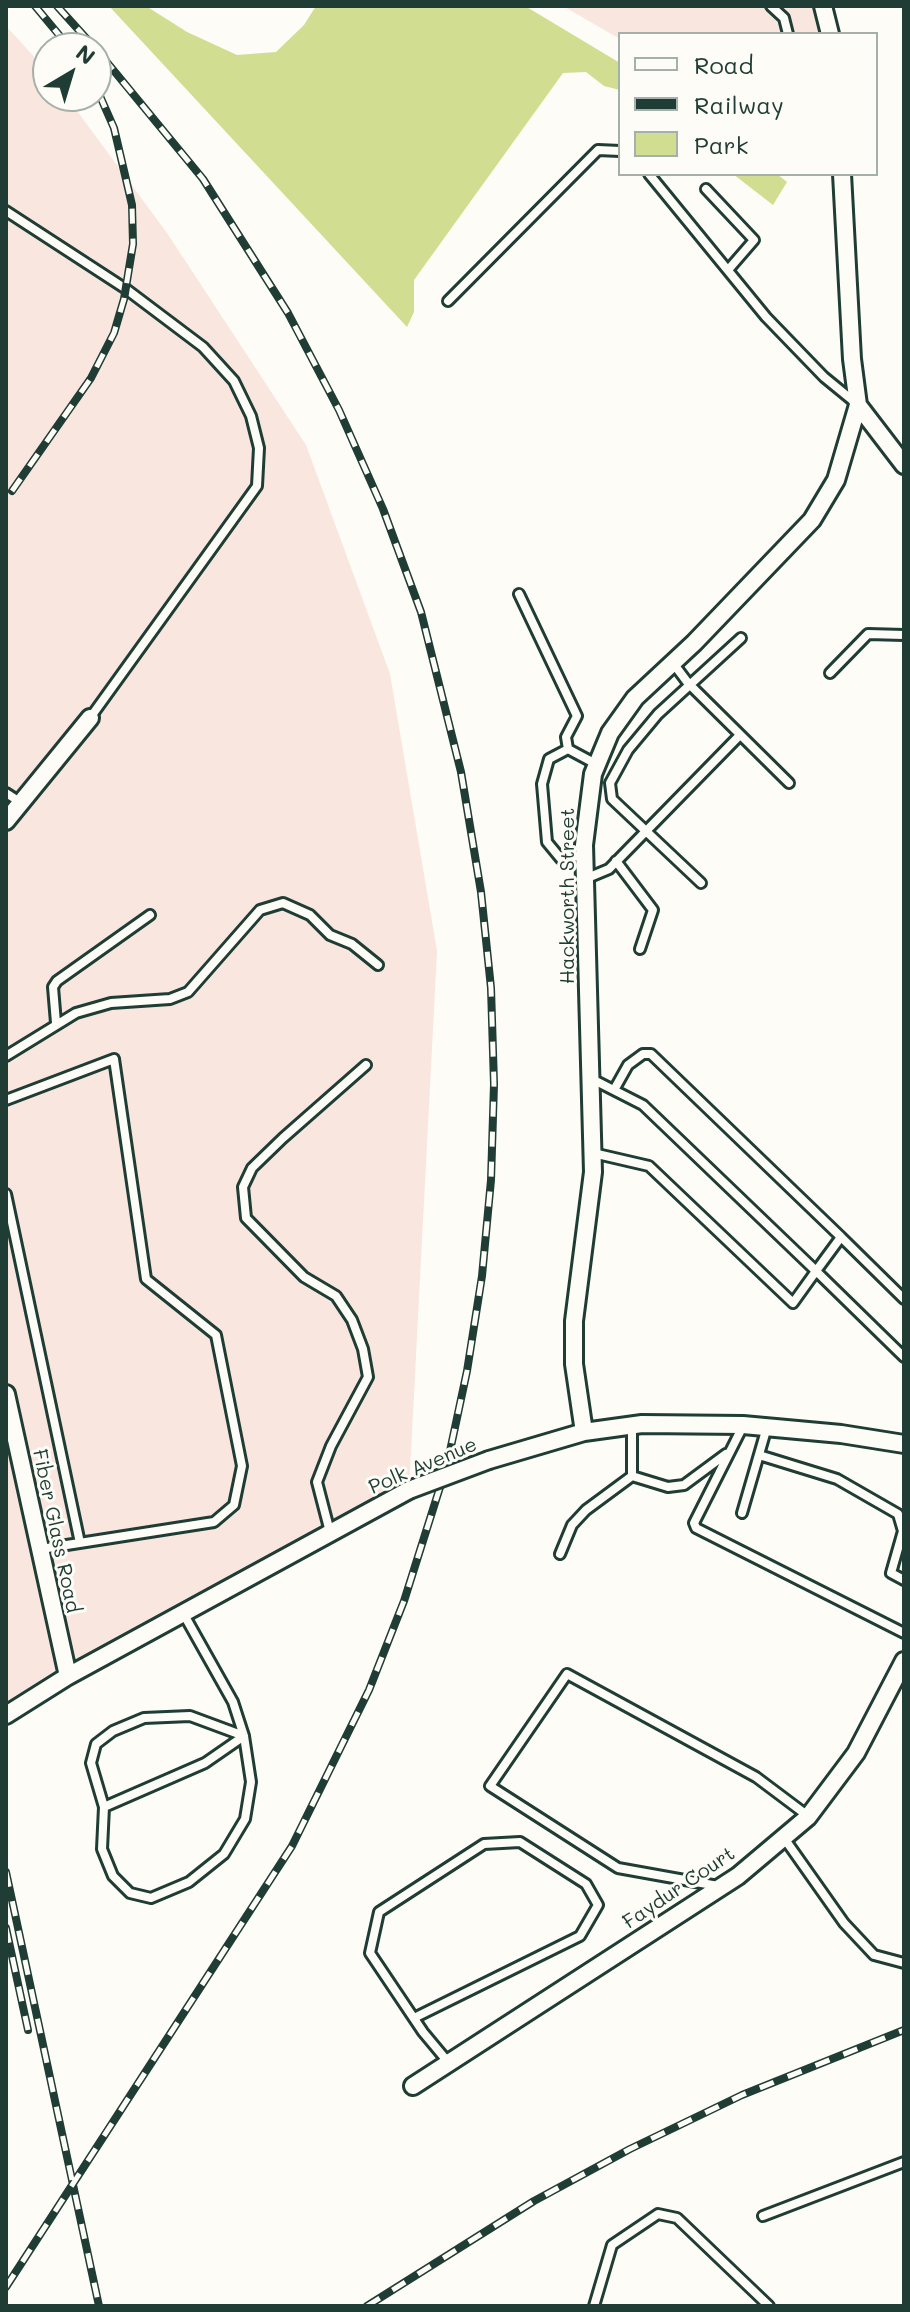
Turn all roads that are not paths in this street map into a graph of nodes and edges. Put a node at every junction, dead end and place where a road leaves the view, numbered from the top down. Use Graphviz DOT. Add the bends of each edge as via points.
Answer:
graph roads {
  1 [pos="771,6"];
  2 [pos="823,6"];
  3 [pos="788,32"];
  4 [pos="830,32"];
  5 [pos="618,151"];
  6 [pos="651,176"];
  7 [pos="842,176"];
  8 [pos="706,189"];
  9 [pos="6,211"];
  10 [pos="728,270"];
  11 [pos="448,301"];
  12 [pos="858,405"];
  13 [pos="904,465"];
  14 [pos="519,594"];
  15 [pos="904,635"];
  16 [pos="741,638"];
  17 [pos="672,663"];
  18 [pos="830,673"];
  19 [pos="688,683"];
  20 [pos="90,718"];
  21 [pos="740,735"];
  22 [pos="568,749"];
  23 [pos="596,764"];
  24 [pos="789,783"];
  25 [pos="13,798"];
  26 [pos="6,821"];
  27 [pos="646,831"];
  28 [pos="585,855"];
  29 [pos="616,861"];
  30 [pos="585,879"];
  31 [pos="701,883"];
  32 [pos="150,915"];
  33 [pos="640,949"];
  34 [pos="378,965"];
  35 [pos="56,1023"];
  36 [pos="6,1056"];
  37 [pos="366,1065"];
  38 [pos="590,1078"];
  39 [pos="614,1090"];
  40 [pos="6,1100"];
  41 [pos="592,1153"];
  42 [pos="6,1194"];
  43 [pos="841,1237"];
  44 [pos="816,1271"];
  45 [pos="904,1299"];
  46 [pos="904,1357"];
  47 [pos="6,1394"];
  48 [pos="743,1425"];
  49 [pos="632,1426"];
  50 [pos="767,1427"];
  51 [pos="584,1432"];
  52 [pos="904,1444"];
  53 [pos="730,1451"];
  54 [pos="759,1455"];
  55 [pos="632,1476"];
  56 [pos="742,1513"];
  57 [pos="330,1532"];
  58 [pos="80,1543"];
  59 [pos="40,1549"];
  60 [pos="560,1554"];
  61 [pos="904,1580"];
  62 [pos="183,1613"];
  63 [pos="904,1633"];
  64 [pos="904,1661"];
  65 [pos="68,1676"];
  66 [pos="6,1715"];
  67 [pos="244,1736"];
  68 [pos="104,1807"];
  69 [pos="808,1817"];
  70 [pos="784,1838"];
  71 [pos="721,1886"];
  72 [pos="904,1963"];
  73 [pos="414,2018"];
  74 [pos="449,2063"];
  75 [pos="413,2086"];
  76 [pos="904,2162"];
  77 [pos="763,2216"];
  78 [pos="594,2306"];
  79 [pos="769,2306"];
  1 -- 3 [label="lane" via="784,18"];
  2 -- 4 [label="street"];
  5 -- 11 [label="lane" via="598,150"];
  6 -- 10 [label="lane"];
  7 -- 12 [label="street"];
  8 -- 10 [label="lane" via="754,240"];
  9 -- 20 [label="lane" via="203,347 234,381 259,448 257,486"];
  10 -- 12 [label="lane" via="766,317"];
  12 -- 13 [label="street"];
  12 -- 17 [label="street, Hackworth Street" via="836,480 812,520"];
  14 -- 22 [label="lane" via="577,716 566,737"];
  15 -- 18 [label="lane" via="868,634"];
  16 -- 19 [label="lane"];
  17 -- 19 [label="lane"];
  17 -- 23 [label="street, Hackworth Street" via="622,715"];
  19 -- 21 [label="lane"];
  19 -- 27 [label="lane" via="628,750 610,783 612,799"];
  20 -- 25 [label="street"];
  21 -- 24 [label="lane"];
  21 -- 27 [label="lane"];
  22 -- 23 [label="lane"];
  22 -- 28 [label="lane" via="549,759 542,784 547,842 561,859"];
  23 -- 28 [label="street, Hackworth Street" via="588,795"];
  25 -- 26 [label="street"];
  27 -- 29 [label="lane"];
  27 -- 31 [label="lane"];
  28 -- 30 [label="street, Hackworth Street"];
  29 -- 30 [label="lane"];
  29 -- 33 [label="lane" via="653,910"];
  30 -- 38 [label="street, Hackworth Street"];
  32 -- 35 [label="lane" via="57,981"];
  34 -- 35 [label="lane" via="352,944 330,935 310,915 283,903 260,910 188,992 170,999 111,1003"];
  35 -- 36 [label="lane"];
  37 -- 57 [label="lane" via="262,1158 243,1187 246,1218 304,1277 336,1296 363,1349 368,1377 317,1482"];
  38 -- 39 [label="lane"];
  38 -- 41 [label="street, Hackworth Street"];
  39 -- 43 [label="lane" via="628,1065 651,1054"];
  39 -- 44 [label="lane" via="643,1105"];
  40 -- 58 [label="lane" via="114,1059 146,1279 216,1335 242,1466 234,1505 214,1522"];
  41 -- 44 [label="lane" via="649,1166 793,1303"];
  41 -- 51 [label="street, Hackworth Street" via="574,1321"];
  42 -- 58 [label="lane"];
  43 -- 44 [label="lane"];
  43 -- 45 [label="lane"];
  44 -- 46 [label="lane"];
  47 -- 59 [label="street, Fiber Glass Road"];
  48 -- 49 [label="street, Polk Avenue"];
  48 -- 50 [label="street, Polk Avenue"];
  48 -- 53 [label="lane"];
  49 -- 51 [label="street, Polk Avenue"];
  49 -- 55 [label="lane"];
  50 -- 52 [label="street, Polk Avenue"];
  50 -- 54 [label="lane"];
  51 -- 57 [label="street, Polk Avenue, bridge" via="409,1490"];
  53 -- 55 [label="lane" via="684,1485 668,1487"];
  53 -- 63 [label="lane" via="696,1528"];
  54 -- 56 [label="lane"];
  54 -- 61 [label="lane" via="837,1479 898,1514 903,1531 891,1573"];
  55 -- 60 [label="lane" via="572,1525"];
  57 -- 62 [label="street, Polk Avenue"];
  58 -- 59 [label="lane"];
  59 -- 65 [label="street, Fiber Glass Road"];
  62 -- 65 [label="street, Polk Avenue"];
  62 -- 67 [label="lane" via="233,1702"];
  64 -- 69 [label="street, Faydur Court" via="856,1753"];
  65 -- 66 [label="street, Polk Avenue"];
  67 -- 68 [label="lane" via="205,1763"];
  67 -- 68 [label="lane" via="190,1716 144,1718 113,1731 96,1744 91,1763"];
  67 -- 68 [label="lane" via="251,1782 245,1819 224,1854 189,1882 151,1898 130,1893 113,1876 102,1849"];
  69 -- 70 [label="street, Faydur Court"];
  69 -- 71 [label="lane" via="756,1777 567,1674 490,1786 618,1868"];
  70 -- 71 [label="street, Faydur Court"];
  70 -- 72 [label="lane" via="874,1955"];
  71 -- 74 [label="street, Faydur Court"];
  73 -- 73 [label="lane" via="370,1953 379,1912 484,1844 520,1842 586,1884 598,1905 580,1936"];
  73 -- 74 [label="lane"];
  74 -- 75 [label="street, Faydur Court"];
  76 -- 77 [label="lane"];
  78 -- 79 [label="lane" via="612,2245 658,2214 677,2218"];
}
